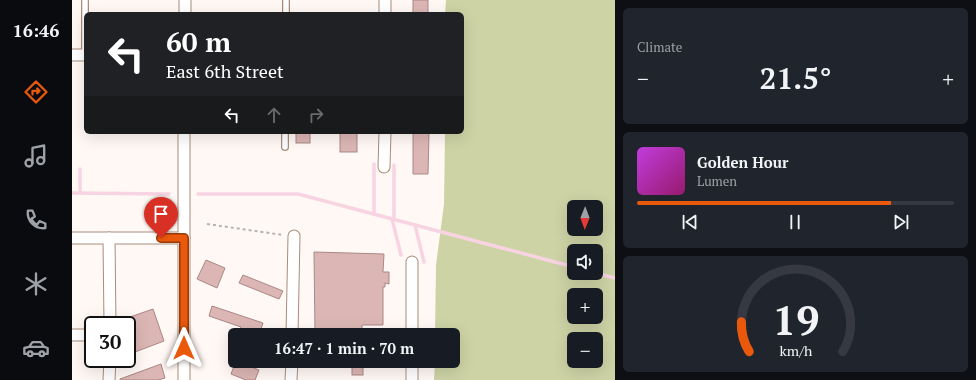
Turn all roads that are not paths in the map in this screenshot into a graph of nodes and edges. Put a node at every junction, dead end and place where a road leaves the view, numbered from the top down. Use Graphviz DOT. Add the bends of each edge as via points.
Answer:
graph roads {
  1 [pos="85,0"];
  2 [pos="184,0"];
  3 [pos="286,0"];
  4 [pos="385,0"];
  5 [pos="85,12"];
  6 [pos="185,12"];
  7 [pos="286,12"];
  8 [pos="385,12"];
  9 [pos="72,55"];
  10 [pos="84,55"];
  11 [pos="184,134"];
  12 [pos="285,134"];
  13 [pos="385,134"];
  14 [pos="285,147"];
  15 [pos="384,167"];
  16 [pos="294,236"];
  17 [pos="72,238"];
  18 [pos="109,238"];
  19 [pos="184,238"];
  20 [pos="412,262"];
  21 [pos="110,316"];
  22 [pos="292,328"];
  23 [pos="412,328"];
  24 [pos="72,335"];
  25 [pos="84,335"];
  26 [pos="110,368"];
  27 [pos="292,368"];
  28 [pos="412,368"];
  29 [pos="109,380"];
  30 [pos="184,380"];
  31 [pos="291,380"];
  32 [pos="412,380"];
  1 -- 5 [label="lane"];
  2 -- 6 [label="street"];
  3 -- 7 [label="lane"];
  4 -- 8 [label="street"];
  9 -- 10 [label="street"];
  11 -- 19 [label="street"];
  12 -- 14 [label="lane"];
  13 -- 15 [label="street"];
  16 -- 22 [label="street"];
  17 -- 18 [label="street"];
  18 -- 19 [label="street"];
  18 -- 21 [label="street"];
  19 -- 30 [label="street"];
  20 -- 23 [label="street"];
  24 -- 25 [label="street"];
  26 -- 29 [label="street"];
  27 -- 31 [label="street"];
  28 -- 32 [label="street"];
}
